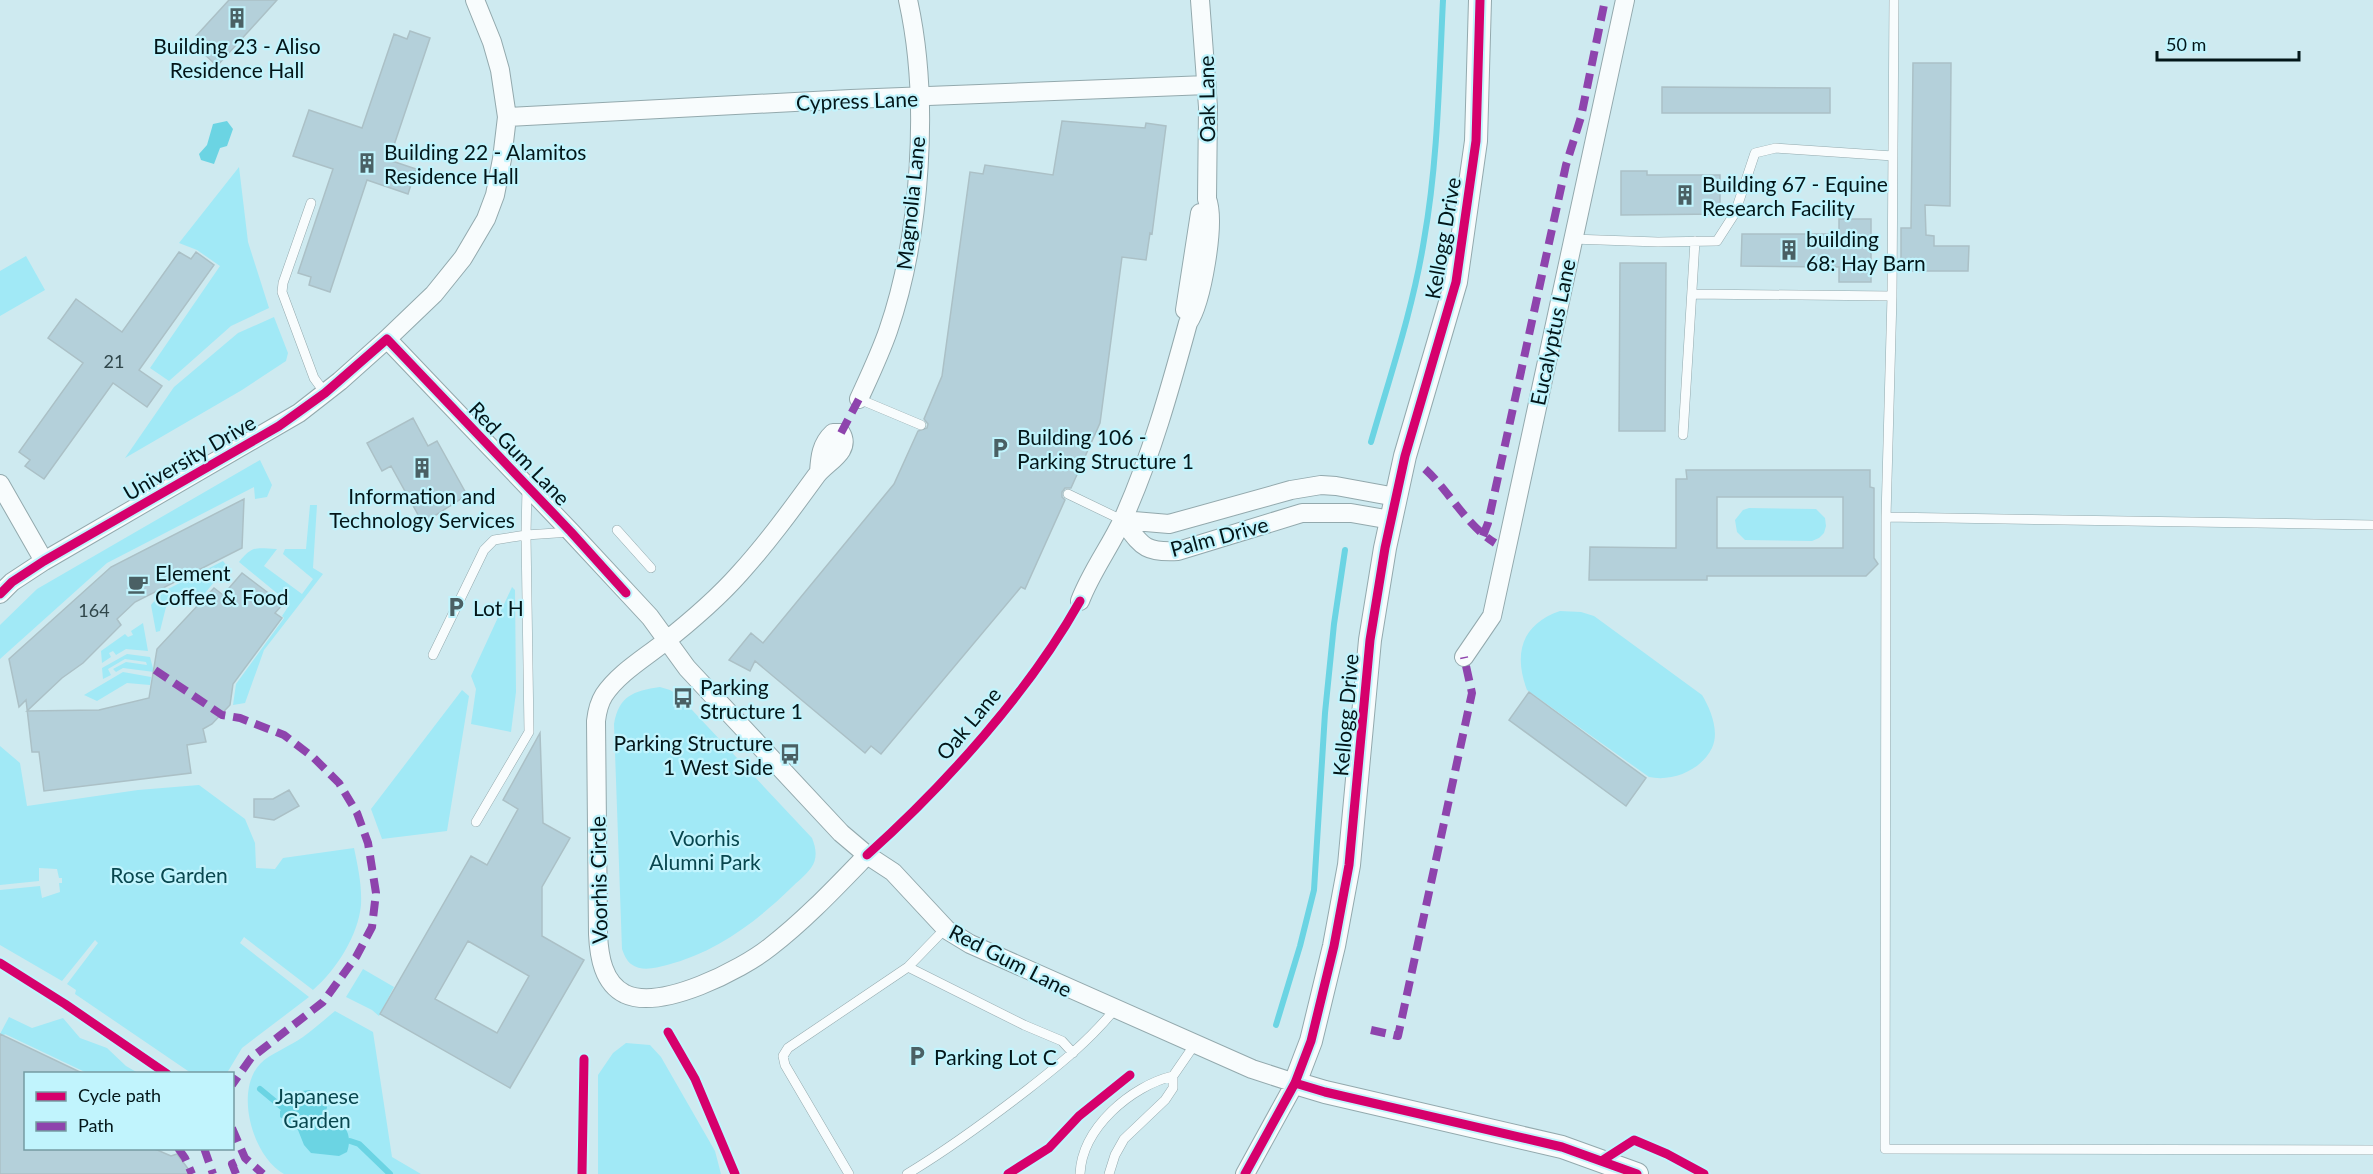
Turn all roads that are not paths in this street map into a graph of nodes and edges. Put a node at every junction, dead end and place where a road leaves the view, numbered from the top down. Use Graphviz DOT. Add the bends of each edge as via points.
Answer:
graph roads {
  1 [pos="475,0"];
  2 [pos="909,0"];
  3 [pos="1200,0"];
  4 [pos="1480,0"];
  5 [pos="1625,0"];
  6 [pos="1894,0"];
  7 [pos="1207,85"];
  8 [pos="920,98"];
  9 [pos="507,117"];
  10 [pos="1893,156"];
  11 [pos="311,203"];
  12 [pos="1572,239"];
  13 [pos="1695,242"];
  14 [pos="1692,294"];
  15 [pos="1892,296"];
  16 [pos="387,339"];
  17 [pos="325,393"];
  18 [pos="859,399"];
  19 [pos="921,425"];
  20 [pos="1683,435"];
  21 [pos="819,472"];
  22 [pos="0,484"];
  23 [pos="527,487"];
  24 [pos="1068,494"];
  25 [pos="1396,497"];
  26 [pos="1886,517"];
  27 [pos="1122,520"];
  28 [pos="1391,520"];
  29 [pos="2373,525"];
  30 [pos="617,530"];
  31 [pos="572,532"];
  32 [pos="525,535"];
  33 [pos="44,561"];
  34 [pos="651,568"];
  35 [pos="0,594"];
  36 [pos="1080,601"];
  37 [pos="667,640"];
  38 [pos="433,655"];
  39 [pos="1464,657"];
  40 [pos="476,822"];
  41 [pos="867,855"];
  42 [pos="947,930"];
  43 [pos="908,967"];
  44 [pos="1115,1010"];
  45 [pos="1195,1044"];
  46 [pos="1073,1053"];
  47 [pos="1173,1076"];
  48 [pos="1295,1083"];
  49 [pos="2373,1150"];
  50 [pos="849,1174"];
  51 [pos="907,1174"];
  52 [pos="1080,1174"];
  53 [pos="1109,1174"];
  54 [pos="1245,1174"];
  55 [pos="1637,1174"];
  1 -- 9 [label="street, University Drive" via="500,70"];
  2 -- 8 [label="street, Magnolia Lane"];
  3 -- 7 [label="street, Oak Lane"];
  4 -- 25 [label="street, Kellogg Drive" via="1476,141 1456,282"];
  5 -- 12 [label="street, Eucalyptus Lane"];
  6 -- 10 [label="lane"];
  7 -- 8 [label="street, Cypress Lane"];
  7 -- 27 [label="street, Oak Lane" via="1207,199 1200,211 1191,261 1185,308 1188,323 1166,403"];
  8 -- 9 [label="street, Cypress Lane"];
  8 -- 18 [label="street, Magnolia Lane" via="917,180 906,261 888,331"];
  9 -- 16 [label="street, University Drive" via="495,195 486,219 434,294"];
  10 -- 13 [label="lane" via="1776,147 1755,153 1735,213 1717,241"];
  10 -- 15 [label="lane"];
  11 -- 17 [label="lane" via="282,292 314,378"];
  12 -- 13 [label="lane"];
  12 -- 39 [label="street, Eucalyptus Lane" via="1492,616"];
  13 -- 14 [label="lane"];
  14 -- 15 [label="lane"];
  14 -- 20 [label="lane"];
  15 -- 26 [label="lane"];
  16 -- 17 [label="street, University Drive"];
  16 -- 23 [label="street, Red Gum Lane"];
  17 -- 33 [label="street, University Drive" via="279,426"];
  18 -- 19 [label="lane"];
  21 -- 37 [label="street" via="740,574"];
  22 -- 33 [label="street"];
  23 -- 31 [label="street, Red Gum Lane"];
  23 -- 32 [label="lane"];
  24 -- 27 [label="lane"];
  25 -- 27 [label="street, Palm Drive" via="1321,486 1291,490 1169,524"];
  25 -- 28 [label="street, Kellogg Drive"];
  26 -- 29 [label="lane"];
  26 -- 49 [label="lane" via="1885,1149"];
  27 -- 28 [label="street, Palm Drive" via="1143,547 1161,552 1178,551 1302,513 1351,513"];
  27 -- 36 [label="street, Oak Lane"];
  28 -- 48 [label="street, Kellogg Drive" via="1370,640 1349,866 1311,1041"];
  30 -- 34 [label="lane"];
  31 -- 32 [label="lane"];
  31 -- 37 [label="street, Red Gum Lane"];
  32 -- 38 [label="lane" via="494,540 484,550"];
  32 -- 40 [label="lane" via="529,732"];
  33 -- 35 [label="street, University Drive"];
  37 -- 41 [label="street, Red Gum Lane" via="687,668 841,833"];
  37 -- 41 [label="street, Voorhis Circle" via="610,687 598,708 596,721 599,952 605,972 618,989 639,997 663,996 727,975 769,948"];
  41 -- 42 [label="street, Red Gum Lane" via="893,872"];
  42 -- 43 [label="lane"];
  42 -- 44 [label="street, Red Gum Lane"];
  43 -- 46 [label="lane" via="1062,1041"];
  43 -- 50 [label="lane" via="788,1048 783,1056"];
  44 -- 45 [label="street, Red Gum Lane"];
  44 -- 46 [label="lane"];
  45 -- 47 [label="lane"];
  45 -- 48 [label="street, Red Gum Lane"];
  46 -- 51 [label="lane" via="992,1117"];
  47 -- 52 [label="lane" via="1140,1090 1096,1129 1084,1152"];
  47 -- 53 [label="lane" via="1173,1088 1165,1100 1124,1139"];
  48 -- 54 [label="street"];
  48 -- 55 [label="street" via="1562,1147"];
}
